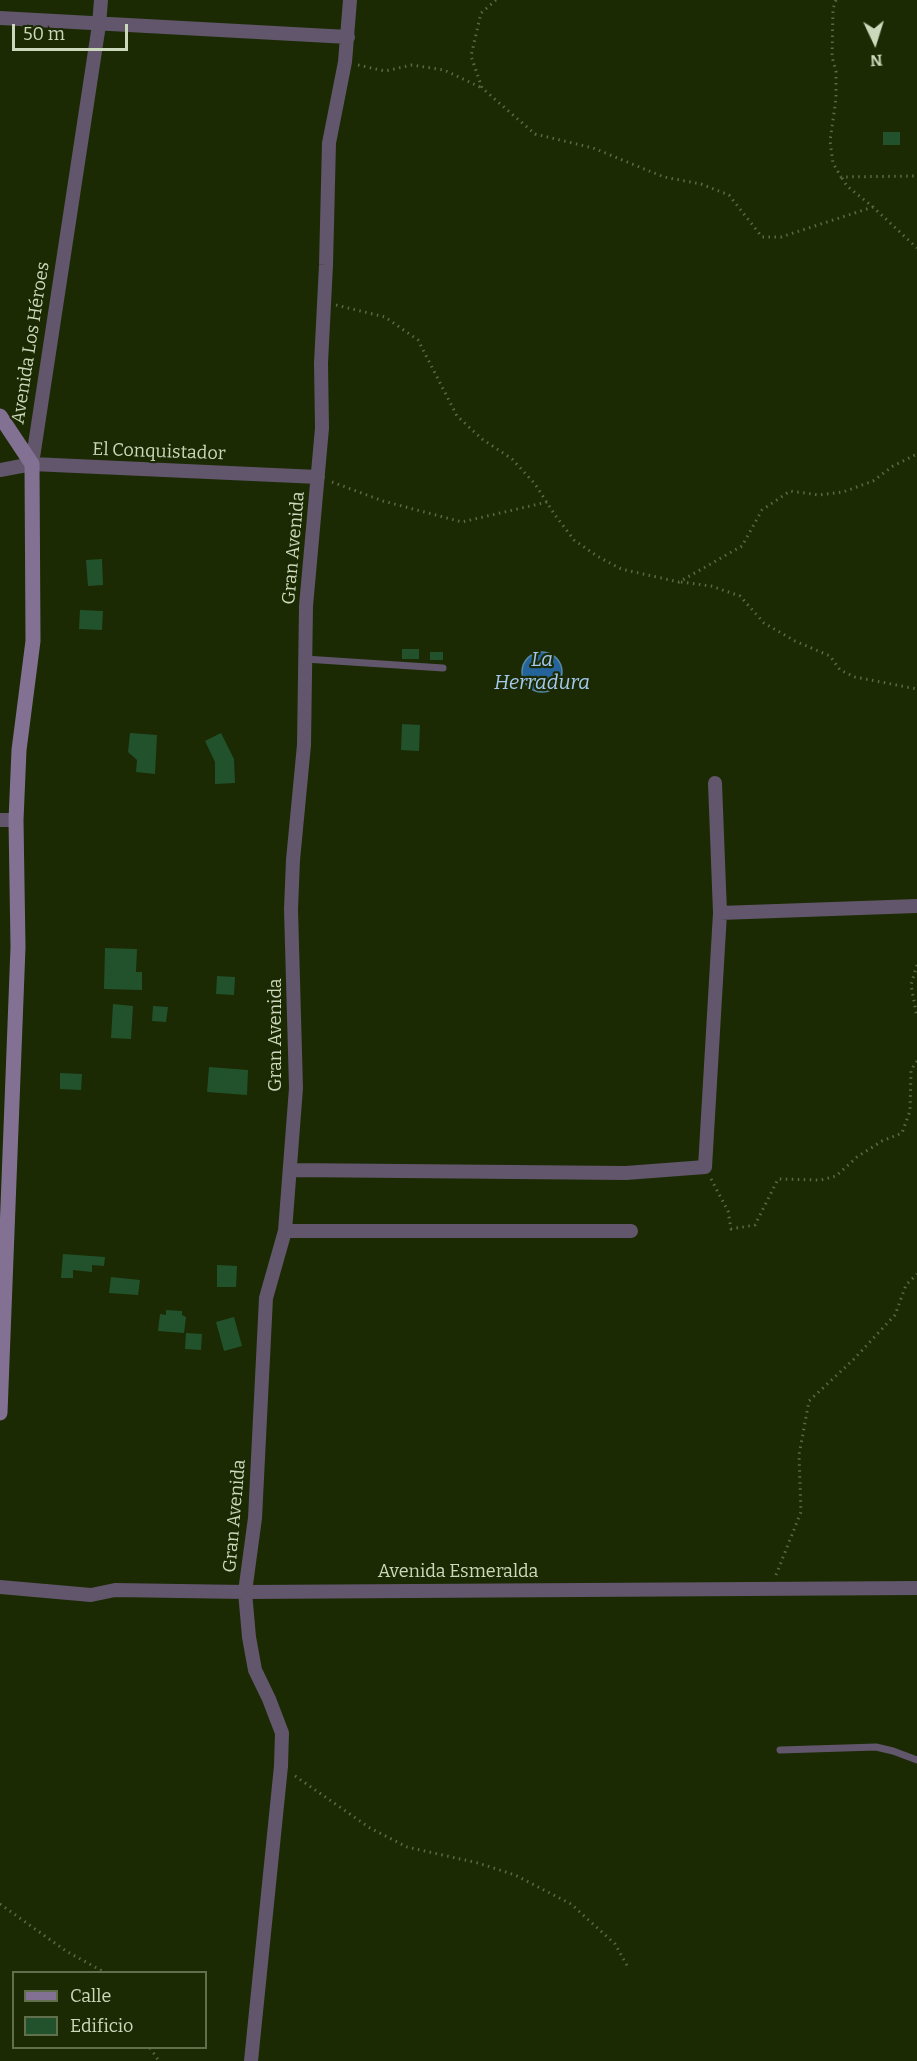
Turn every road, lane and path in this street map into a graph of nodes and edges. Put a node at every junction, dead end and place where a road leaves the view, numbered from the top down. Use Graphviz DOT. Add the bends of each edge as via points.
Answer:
graph roads {
  1 [pos="101,0"];
  2 [pos="350,0"];
  3 [pos="496,0"];
  4 [pos="836,0"];
  5 [pos="0,18"];
  6 [pos="99,25"];
  7 [pos="348,37"];
  8 [pos="345,62"];
  9 [pos="482,88"];
  10 [pos="917,176"];
  11 [pos="841,177"];
  12 [pos="873,207"];
  13 [pos="917,248"];
  14 [pos="324,302"];
  15 [pos="0,416"];
  16 [pos="917,454"];
  17 [pos="32,464"];
  18 [pos="0,470"];
  19 [pos="318,477"];
  20 [pos="547,502"];
  21 [pos="679,582"];
  22 [pos="305,659"];
  23 [pos="443,668"];
  24 [pos="917,689"];
  25 [pos="715,783"];
  26 [pos="8,820"];
  27 [pos="917,906"];
  28 [pos="720,913"];
  29 [pos="917,965"];
  30 [pos="917,1017"];
  31 [pos="917,1061"];
  32 [pos="705,1167"];
  33 [pos="290,1170"];
  34 [pos="4,1184"];
  35 [pos="285,1231"];
  36 [pos="631,1231"];
  37 [pos="917,1274"];
  38 [pos="0,1413"];
  39 [pos="0,1587"];
  40 [pos="778,1588"];
  41 [pos="917,1588"];
  42 [pos="245,1592"];
  43 [pos="780,1750"];
  44 [pos="917,1760"];
  45 [pos="281,1766"];
  46 [pos="0,1905"];
  47 [pos="628,1970"];
  48 [pos="102,1971"];
  49 [pos="251,2061"];
  1 -- 6 [label="street, Avenida Los Héroes"];
  2 -- 7 [label="street, Gran Avenida"];
  3 -- 9 [label="path" via="481,13 471,56"];
  4 -- 11 [label="path" via="832,57 836,99 830,141 833,163"];
  5 -- 6 [label="street"];
  6 -- 7 [label="street"];
  6 -- 17 [label="street, Avenida Los Héroes"];
  7 -- 8 [label="street, Gran Avenida"];
  8 -- 9 [label="path" via="385,71 412,65 444,70"];
  8 -- 14 [label="street, Gran Avenida" via="329,143"];
  9 -- 12 [label="path" via="535,134 593,148 664,177 701,184 729,195 762,237 781,237"];
  10 -- 11 [label="path"];
  11 -- 12 [label="path"];
  12 -- 13 [label="path"];
  14 -- 19 [label="street, Gran Avenida"];
  14 -- 20 [label="path" via="385,317 418,340 457,416 512,459"];
  15 -- 17 [label="street"];
  16 -- 21 [label="path" via="873,481 843,492 819,495 790,491 762,510 742,546"];
  17 -- 18 [label="street, El Conquistador"];
  17 -- 19 [label="street, El Conquistador"];
  17 -- 26 [label="street, Avenida Los Héroes" via="33,641"];
  19 -- 20 [label="path" via="383,501 462,522"];
  19 -- 22 [label="street, Gran Avenida"];
  20 -- 21 [label="path" via="574,540 597,556 621,568"];
  21 -- 24 [label="path" via="711,586 740,596 764,623 830,656 840,670 855,677"];
  22 -- 23 [label="lane"];
  22 -- 33 [label="street, Gran Avenida" via="304,746 291,909 296,1088"];
  25 -- 28 [label="street"];
  26 -- 34 [label="street, Avenida Los Héroes" via="18,947"];
  27 -- 28 [label="street"];
  28 -- 32 [label="street"];
  29 -- 30 [label="path" via="911,985"];
  31 -- 32 [label="path" via="911,1070 910,1111 902,1133 857,1157 836,1176 821,1180 778,1179 755,1225 731,1229 728,1211"];
  32 -- 33 [label="street" via="626,1173"];
  33 -- 35 [label="street, Gran Avenida"];
  34 -- 38 [label="street, Avenida Los Héroes"];
  35 -- 36 [label="street"];
  35 -- 42 [label="street, Gran Avenida" via="266,1298 255,1518"];
  37 -- 40 [label="path" via="906,1285 895,1315 809,1401 799,1455 801,1512 775,1577"];
  39 -- 42 [label="street, Avenida Esmeralda" via="91,1594 115,1590"];
  40 -- 41 [label="street, Avenida Esmeralda"];
  40 -- 42 [label="street, Avenida Esmeralda"];
  42 -- 45 [label="street, Gran Avenida" via="255,1670 282,1733"];
  43 -- 44 [label="lane" via="876,1747"];
  45 -- 47 [label="path" via="370,1828 407,1847 515,1875 572,1904 615,1944"];
  45 -- 49 [label="street, Gran Avenida"];
  46 -- 48 [label="path"];
}
